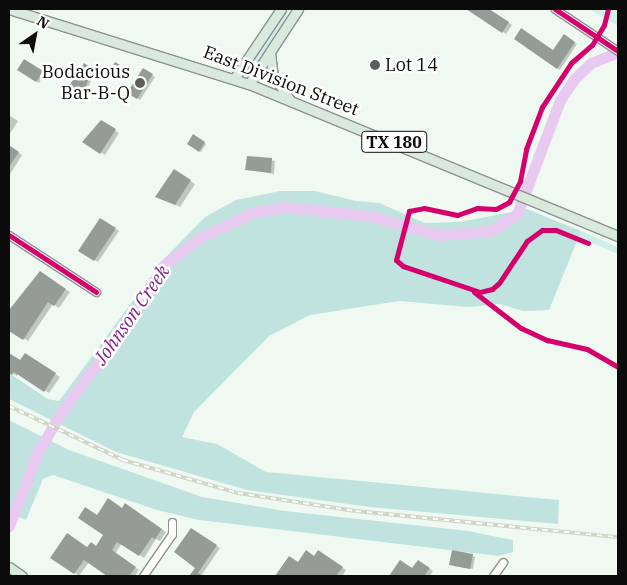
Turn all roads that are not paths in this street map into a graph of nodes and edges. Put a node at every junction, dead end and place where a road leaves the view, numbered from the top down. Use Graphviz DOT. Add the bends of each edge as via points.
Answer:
graph roads {
  1 [pos="9,9"];
  2 [pos="281,9"];
  3 [pos="298,9"];
  4 [pos="554,9"];
  5 [pos="618,51"];
  6 [pos="270,52"];
  7 [pos="234,78"];
  8 [pos="249,84"];
  9 [pos="291,101"];
  10 [pos="9,235"];
  11 [pos="618,236"];
  12 [pos="96,292"];
  13 [pos="172,522"];
  14 [pos="503,562"];
  15 [pos="143,576"];
  16 [pos="493,576"];
  1 -- 7 [label="main road, East Division Street / TX 180"];
  2 -- 7 [label="main road"];
  3 -- 6 [label="main road"];
  4 -- 5 [label="street"];
  6 -- 8 [label="main road"];
  6 -- 9 [label="main road" via="273,75"];
  7 -- 8 [label="main road, East Division Street / TX 180"];
  8 -- 9 [label="main road, East Division Street / TX 180"];
  9 -- 11 [label="main road, East Division Street / TX 180"];
  10 -- 12 [label="street"];
  13 -- 15 [label="street" via="172,534"];
  14 -- 16 [label="street"];
}
